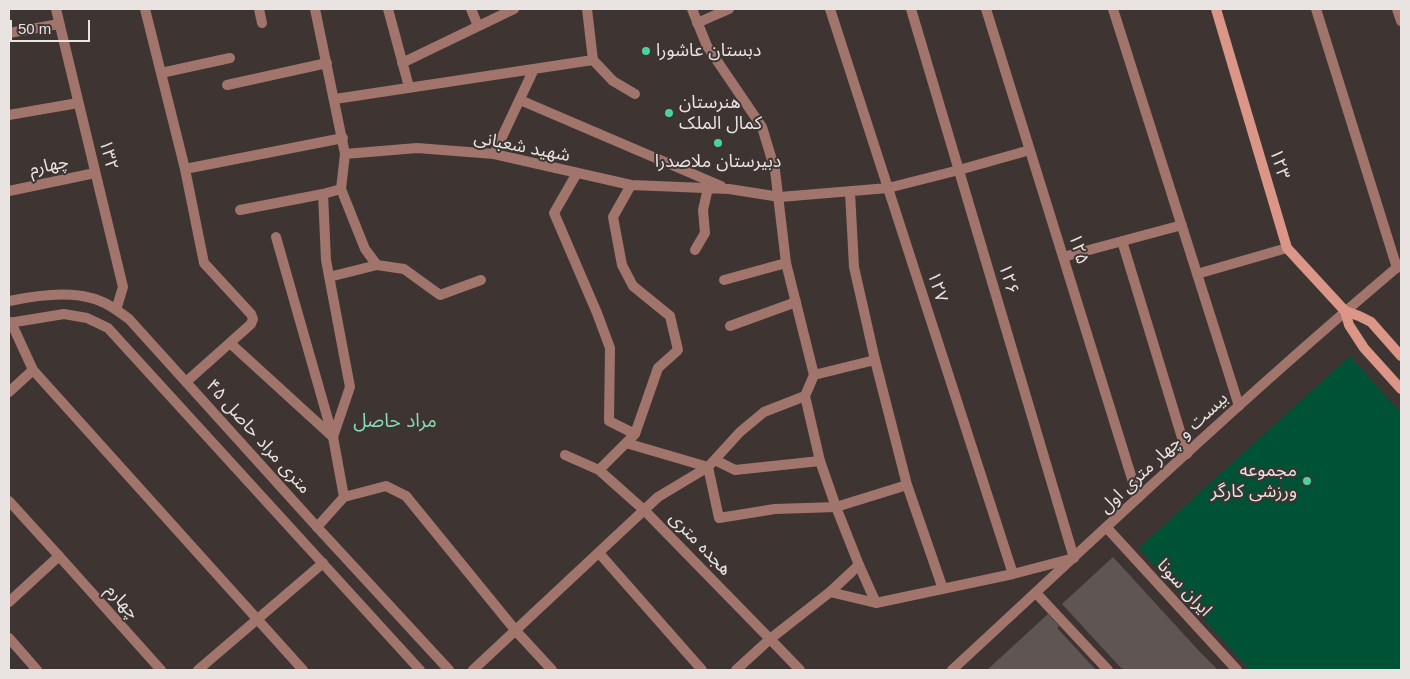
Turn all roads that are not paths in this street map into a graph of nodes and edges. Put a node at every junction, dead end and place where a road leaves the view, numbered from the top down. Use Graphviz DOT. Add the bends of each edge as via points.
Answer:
graph roads {
  1 [pos="56,9"];
  2 [pos="145,9"];
  3 [pos="259,9"];
  4 [pos="315,9"];
  5 [pos="388,9"];
  6 [pos="472,9"];
  7 [pos="514,9"];
  8 [pos="588,9"];
  9 [pos="692,9"];
  10 [pos="730,9"];
  11 [pos="830,9"];
  12 [pos="911,9"];
  13 [pos="986,9"];
  14 [pos="1114,9"];
  15 [pos="1216,9"];
  16 [pos="1316,9"];
  17 [pos="1397,9"];
  18 [pos="1401,21"];
  19 [pos="262,22"];
  20 [pos="697,23"];
  21 [pos="59,24"];
  22 [pos="478,26"];
  23 [pos="9,33"];
  24 [pos="230,58"];
  25 [pos="593,60"];
  26 [pos="327,63"];
  27 [pos="402,63"];
  28 [pos="534,69"];
  29 [pos="161,73"];
  30 [pos="227,85"];
  31 [pos="409,88"];
  32 [pos="635,94"];
  33 [pos="335,98"];
  34 [pos="520,100"];
  35 [pos="78,103"];
  36 [pos="9,116"];
  37 [pos="343,138"];
  38 [pos="1030,150"];
  39 [pos="345,154"];
  40 [pos="494,154"];
  41 [pos="185,169"];
  42 [pos="959,170"];
  43 [pos="95,173"];
  44 [pos="577,173"];
  45 [pos="630,185"];
  46 [pos="708,188"];
  47 [pos="888,188"];
  48 [pos="341,189"];
  49 [pos="729,189"];
  50 [pos="9,191"];
  51 [pos="850,192"];
  52 [pos="323,194"];
  53 [pos="780,197"];
  54 [pos="240,210"];
  55 [pos="1182,226"];
  56 [pos="276,237"];
  57 [pos="1122,241"];
  58 [pos="1287,248"];
  59 [pos="695,250"];
  60 [pos="1063,257"];
  61 [pos="786,263"];
  62 [pos="377,265"];
  63 [pos="1399,266"];
  64 [pos="1197,274"];
  65 [pos="329,277"];
  66 [pos="481,280"];
  67 [pos="724,280"];
  68 [pos="9,301"];
  69 [pos="796,302"];
  70 [pos="116,310"];
  71 [pos="1344,311"];
  72 [pos="10,322"];
  73 [pos="730,326"];
  74 [pos="230,343"];
  75 [pos="1401,356"];
  76 [pos="874,360"];
  77 [pos="33,370"];
  78 [pos="814,375"];
  79 [pos="186,382"];
  80 [pos="1401,389"];
  81 [pos="9,392"];
  82 [pos="805,396"];
  83 [pos="1239,406"];
  84 [pos="635,434"];
  85 [pos="333,437"];
  86 [pos="626,443"];
  87 [pos="1187,454"];
  88 [pos="565,455"];
  89 [pos="820,461"];
  90 [pos="712,463"];
  91 [pos="599,470"];
  92 [pos="907,485"];
  93 [pos="344,497"];
  94 [pos="1138,498"];
  95 [pos="9,501"];
  96 [pos="836,507"];
  97 [pos="645,511"];
  98 [pos="317,527"];
  99 [pos="1107,528"];
  100 [pos="600,553"];
  101 [pos="59,556"];
  102 [pos="1074,558"];
  103 [pos="323,563"];
  104 [pos="860,565"];
  105 [pos="1013,574"];
  106 [pos="943,589"];
  107 [pos="830,592"];
  108 [pos="1036,592"];
  109 [pos="9,602"];
  110 [pos="876,603"];
  111 [pos="257,619"];
  112 [pos="516,631"];
  113 [pos="9,638"];
  114 [pos="770,639"];
  115 [pos="699,669"];
  116 [pos="38,670"];
  117 [pos="161,670"];
  118 [pos="198,670"];
  119 [pos="303,670"];
  120 [pos="420,670"];
  121 [pos="449,670"];
  122 [pos="473,670"];
  123 [pos="552,670"];
  124 [pos="736,670"];
  125 [pos="800,670"];
  126 [pos="952,670"];
  127 [pos="1108,670"];
  128 [pos="1237,670"];
  1 -- 21 [label="street, ۱۳۲"];
  2 -- 29 [label="street"];
  3 -- 19 [label="street"];
  4 -- 26 [label="street"];
  5 -- 27 [label="street"];
  6 -- 22 [label="street"];
  7 -- 22 [label="street"];
  8 -- 25 [label="street"];
  9 -- 20 [label="street"];
  10 -- 20 [label="street"];
  11 -- 47 [label="street, ۱۲۷"];
  12 -- 42 [label="street, ۱۲۶"];
  13 -- 38 [label="street, ۱۲۵"];
  14 -- 55 [label="street"];
  15 -- 58 [label="main road, ۱۲۳"];
  16 -- 63 [label="street"];
  17 -- 18 [label="street"];
  20 -- 53 [label="street" via="706,46 762,127 776,170"];
  21 -- 23 [label="street"];
  21 -- 35 [label="street, ۱۳۲"];
  22 -- 27 [label="street"];
  24 -- 29 [label="street"];
  25 -- 28 [label="street"];
  25 -- 32 [label="street" via="613,81"];
  26 -- 30 [label="street"];
  26 -- 33 [label="street"];
  27 -- 31 [label="street"];
  28 -- 31 [label="street"];
  28 -- 34 [label="street"];
  29 -- 41 [label="street"];
  31 -- 33 [label="street"];
  33 -- 37 [label="street"];
  34 -- 40 [label="street"];
  34 -- 49 [label="street"];
  35 -- 36 [label="street"];
  35 -- 43 [label="street, ۱۳۲"];
  37 -- 39 [label="street"];
  37 -- 41 [label="street"];
  38 -- 42 [label="street, شهید شعبانی"];
  38 -- 60 [label="street, ۱۲۵"];
  39 -- 40 [label="street, شهید شعبانی" via="416,148"];
  39 -- 48 [label="street"];
  40 -- 44 [label="street, شهید شعبانی"];
  41 -- 74 [label="street" via="204,263 253,319"];
  42 -- 47 [label="street, شهید شعبانی"];
  42 -- 102 [label="street, ۱۲۶"];
  43 -- 50 [label="street, چهارم"];
  43 -- 70 [label="street, ۱۳۲" via="123,287"];
  44 -- 45 [label="street, شهید شعبانی"];
  44 -- 84 [label="street" via="554,213 610,348 609,421"];
  45 -- 46 [label="street, شهید شعبانی"];
  45 -- 84 [label="street" via="613,217 622,265 633,286 670,316 678,350 658,368"];
  46 -- 49 [label="street, شهید شعبانی"];
  46 -- 59 [label="street" via="703,210 706,233"];
  47 -- 51 [label="street, شهید شعبانی"];
  47 -- 105 [label="street, ۱۲۷"];
  48 -- 52 [label="street"];
  48 -- 62 [label="street" via="365,249"];
  49 -- 53 [label="street, شهید شعبانی"];
  51 -- 53 [label="street, شهید شعبانی"];
  51 -- 76 [label="street" via="854,267"];
  52 -- 54 [label="street"];
  52 -- 65 [label="street"];
  53 -- 61 [label="street"];
  55 -- 57 [label="street"];
  55 -- 64 [label="street"];
  56 -- 85 [label="street"];
  57 -- 60 [label="street"];
  57 -- 87 [label="street"];
  58 -- 64 [label="street"];
  58 -- 71 [label="main road, ۱۲۳"];
  60 -- 94 [label="street, ۱۲۵"];
  61 -- 67 [label="street"];
  61 -- 69 [label="street"];
  62 -- 65 [label="street"];
  62 -- 66 [label="street" via="404,269 440,295"];
  63 -- 71 [label="street, بیست و چهار متری اول"];
  64 -- 83 [label="street"];
  65 -- 85 [label="street" via="350,387"];
  68 -- 70 [label="street, ۴۵ متری مراد حاصل" via="65,295 92,298"];
  69 -- 73 [label="street"];
  69 -- 78 [label="street"];
  70 -- 79 [label="street, ۴۵ متری مراد حاصل" via="129,319"];
  71 -- 75 [label="main road" via="1370,322"];
  71 -- 80 [label="main road" via="1364,348"];
  71 -- 83 [label="street, بیست و چهار متری اول"];
  72 -- 77 [label="street"];
  72 -- 103 [label="street, ۴۵ متری مراد حاصل" via="64,314 86,318 108,328"];
  74 -- 79 [label="street"];
  74 -- 85 [label="street"];
  76 -- 78 [label="street"];
  76 -- 92 [label="street"];
  77 -- 81 [label="street"];
  77 -- 111 [label="street"];
  78 -- 82 [label="street"];
  79 -- 98 [label="street, ۴۵ متری مراد حاصل"];
  82 -- 89 [label="street"];
  82 -- 90 [label="street" via="764,412 740,432"];
  83 -- 87 [label="street, بیست و چهار متری اول"];
  84 -- 86 [label="street"];
  85 -- 93 [label="street"];
  86 -- 90 [label="street"];
  86 -- 91 [label="street"];
  87 -- 94 [label="street, بیست و چهار متری اول"];
  88 -- 91 [label="street, هجده متری"];
  89 -- 90 [label="street" via="735,470"];
  89 -- 96 [label="street"];
  90 -- 96 [label="street" via="719,518 775,509"];
  90 -- 97 [label="street" via="658,497"];
  91 -- 97 [label="street, هجده متری"];
  92 -- 96 [label="street"];
  92 -- 106 [label="street"];
  93 -- 98 [label="street"];
  93 -- 112 [label="street" via="386,486 406,496"];
  94 -- 99 [label="street, بیست و چهار متری اول"];
  95 -- 101 [label="street, چهارم"];
  96 -- 104 [label="street"];
  97 -- 100 [label="street"];
  97 -- 114 [label="street, هجده متری"];
  98 -- 121 [label="street, ۴۵ متری مراد حاصل"];
  99 -- 102 [label="street, بیست و چهار متری اول"];
  99 -- 128 [label="street, ایران سونا"];
  100 -- 112 [label="street"];
  100 -- 115 [label="street"];
  101 -- 109 [label="street"];
  101 -- 117 [label="street, چهارم"];
  102 -- 105 [label="street"];
  102 -- 108 [label="street, بیست و چهار متری اول"];
  103 -- 111 [label="street"];
  103 -- 120 [label="street, ۴۵ متری مراد حاصل"];
  104 -- 107 [label="street"];
  104 -- 110 [label="street"];
  105 -- 106 [label="street"];
  106 -- 110 [label="street"];
  107 -- 110 [label="street"];
  107 -- 114 [label="street"];
  108 -- 126 [label="street, بیست و چهار متری اول"];
  108 -- 127 [label="street"];
  111 -- 118 [label="street"];
  111 -- 119 [label="street"];
  112 -- 122 [label="street"];
  112 -- 123 [label="street"];
  113 -- 116 [label="street"];
  114 -- 124 [label="street"];
  114 -- 125 [label="street, هجده متری"];
}
